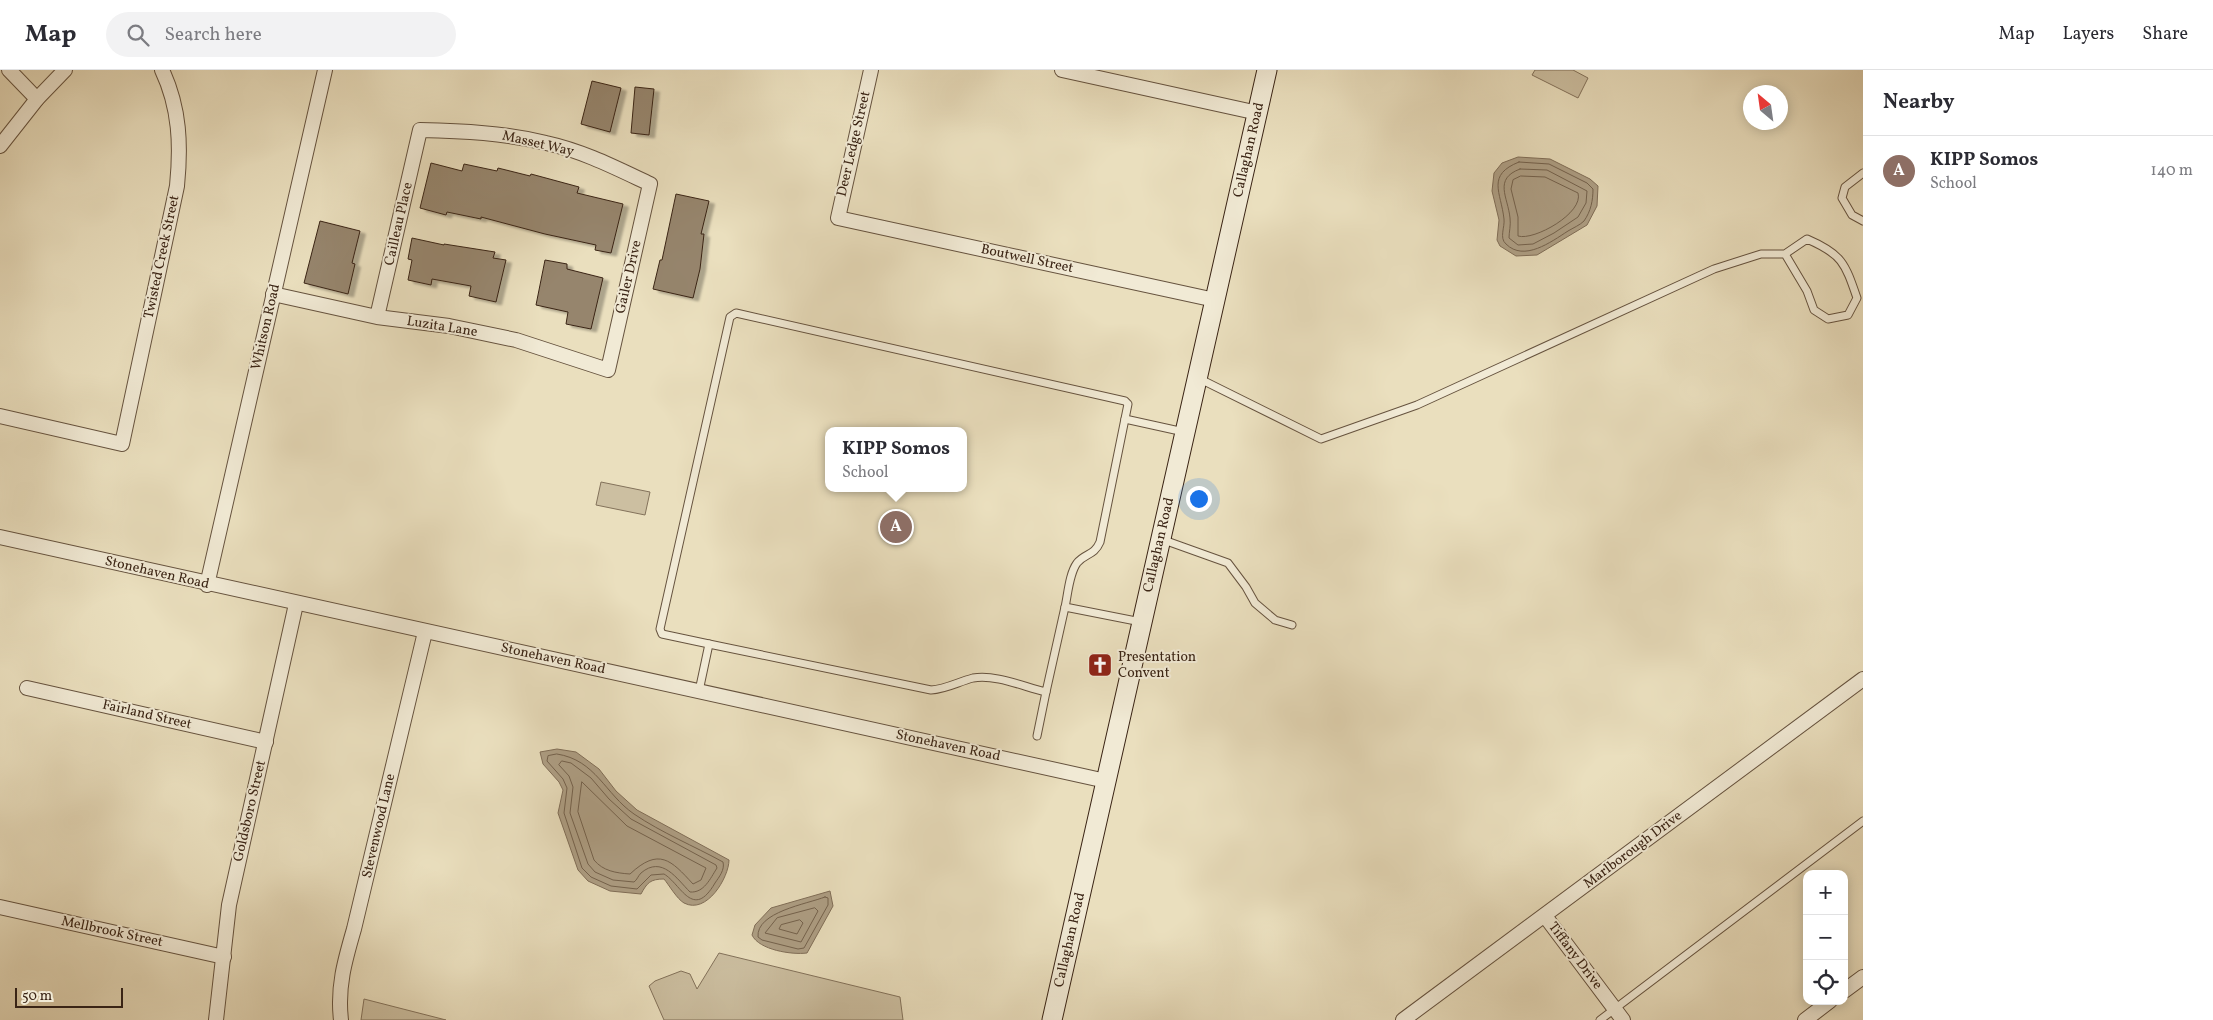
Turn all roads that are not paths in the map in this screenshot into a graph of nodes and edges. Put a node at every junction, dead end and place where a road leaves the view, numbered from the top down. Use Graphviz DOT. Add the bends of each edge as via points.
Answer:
graph roads {
  1 [pos="9,70"];
  2 [pos="65,70"];
  3 [pos="162,70"];
  4 [pos="325,70"];
  5 [pos="871,70"];
  6 [pos="1062,70"];
  7 [pos="1267,70"];
  8 [pos="37,99"];
  9 [pos="1258,113"];
  10 [pos="420,130"];
  11 [pos="0,146"];
  12 [pos="1863,173"];
  13 [pos="650,184"];
  14 [pos="838,218"];
  15 [pos="1863,221"];
  16 [pos="1785,254"];
  17 [pos="273,294"];
  18 [pos="1215,300"];
  19 [pos="377,317"];
  20 [pos="608,370"];
  21 [pos="1198,378"];
  22 [pos="0,416"];
  23 [pos="1126,419"];
  24 [pos="1185,432"];
  25 [pos="0,537"];
  26 [pos="1161,539"];
  27 [pos="207,584"];
  28 [pos="296,604"];
  29 [pos="1065,607"];
  30 [pos="1142,622"];
  31 [pos="1292,625"];
  32 [pos="425,632"];
  33 [pos="709,644"];
  34 [pos="1863,678"];
  35 [pos="27,688"];
  36 [pos="699,691"];
  37 [pos="1046,692"];
  38 [pos="1036,736"];
  39 [pos="266,742"];
  40 [pos="1106,781"];
  41 [pos="1863,820"];
  42 [pos="0,908"];
  43 [pos="1545,916"];
  44 [pos="224,957"];
  45 [pos="1863,977"];
  46 [pos="1848,988"];
  47 [pos="1825,1005"];
  48 [pos="1614,1008"];
  49 [pos="216,1020"];
  50 [pos="341,1020"];
  51 [pos="1052,1020"];
  52 [pos="1403,1020"];
  53 [pos="1600,1020"];
  54 [pos="1623,1020"];
  55 [pos="1805,1020"];
  1 -- 8 [label="street"];
  2 -- 8 [label="street"];
  3 -- 22 [label="street, Twisted Creek Street" via="177,117 180,157 177,186 122,444"];
  4 -- 17 [label="street, Whitson Road"];
  5 -- 14 [label="street, Deer Ledge Street"];
  6 -- 9 [label="street"];
  7 -- 9 [label="main road, Callaghan Road"];
  8 -- 11 [label="street"];
  9 -- 18 [label="main road, Callaghan Road"];
  10 -- 13 [label="street, Masset Way" via="499,134 547,143 589,156"];
  10 -- 19 [label="street, Cailleau Place"];
  12 -- 15 [label="lane" via="1845,187 1842,198 1852,216"];
  13 -- 20 [label="street, Gailer Drive"];
  14 -- 18 [label="street, Boutwell Street"];
  16 -- 16 [label="lane" via="1807,291 1814,310 1828,319 1848,315 1857,298 1848,271 1831,250 1807,239"];
  16 -- 21 [label="lane" via="1761,254 1714,269 1417,404 1321,439"];
  17 -- 19 [label="street, Luzita Lane"];
  17 -- 27 [label="street, Whitson Road"];
  18 -- 21 [label="main road, Callaghan Road"];
  19 -- 20 [label="street, Luzita Lane" via="449,326 516,340"];
  21 -- 24 [label="main road, Callaghan Road"];
  23 -- 24 [label="lane"];
  23 -- 29 [label="lane" via="1100,542 1096,551 1078,562 1072,573"];
  23 -- 33 [label="lane" via="1126,401 736,314 730,317 660,629 662,634"];
  24 -- 26 [label="main road, Callaghan Road"];
  25 -- 27 [label="street, Stonehaven Road"];
  26 -- 30 [label="main road, Callaghan Road"];
  26 -- 31 [label="lane" via="1228,563 1255,603 1276,620"];
  27 -- 28 [label="street, Stonehaven Road"];
  28 -- 32 [label="street, Stonehaven Road"];
  28 -- 39 [label="street, Goldsboro Street"];
  29 -- 30 [label="lane"];
  29 -- 37 [label="lane"];
  30 -- 40 [label="main road, Callaghan Road"];
  32 -- 36 [label="street, Stonehaven Road"];
  32 -- 50 [label="street, Stevenwood Lane" via="342,970"];
  33 -- 36 [label="lane"];
  33 -- 37 [label="lane" via="931,690 946,689 974,678 990,678"];
  34 -- 43 [label="street, Marlborough Drive"];
  35 -- 39 [label="street, Fairland Street"];
  36 -- 40 [label="street, Stonehaven Road"];
  37 -- 38 [label="lane"];
  39 -- 44 [label="street, Goldsboro Street" via="239,857"];
  40 -- 51 [label="main road, Callaghan Road"];
  41 -- 48 [label="lane"];
  42 -- 44 [label="street, Mellbrook Street"];
  43 -- 48 [label="street, Tiffany Drive"];
  43 -- 52 [label="street, Marlborough Drive"];
  44 -- 49 [label="street, Goldsboro Street"];
  45 -- 46 [label="street"];
  47 -- 55 [label="street"];
  48 -- 53 [label="lane"];
  48 -- 54 [label="street, Tiffany Drive"];
}
